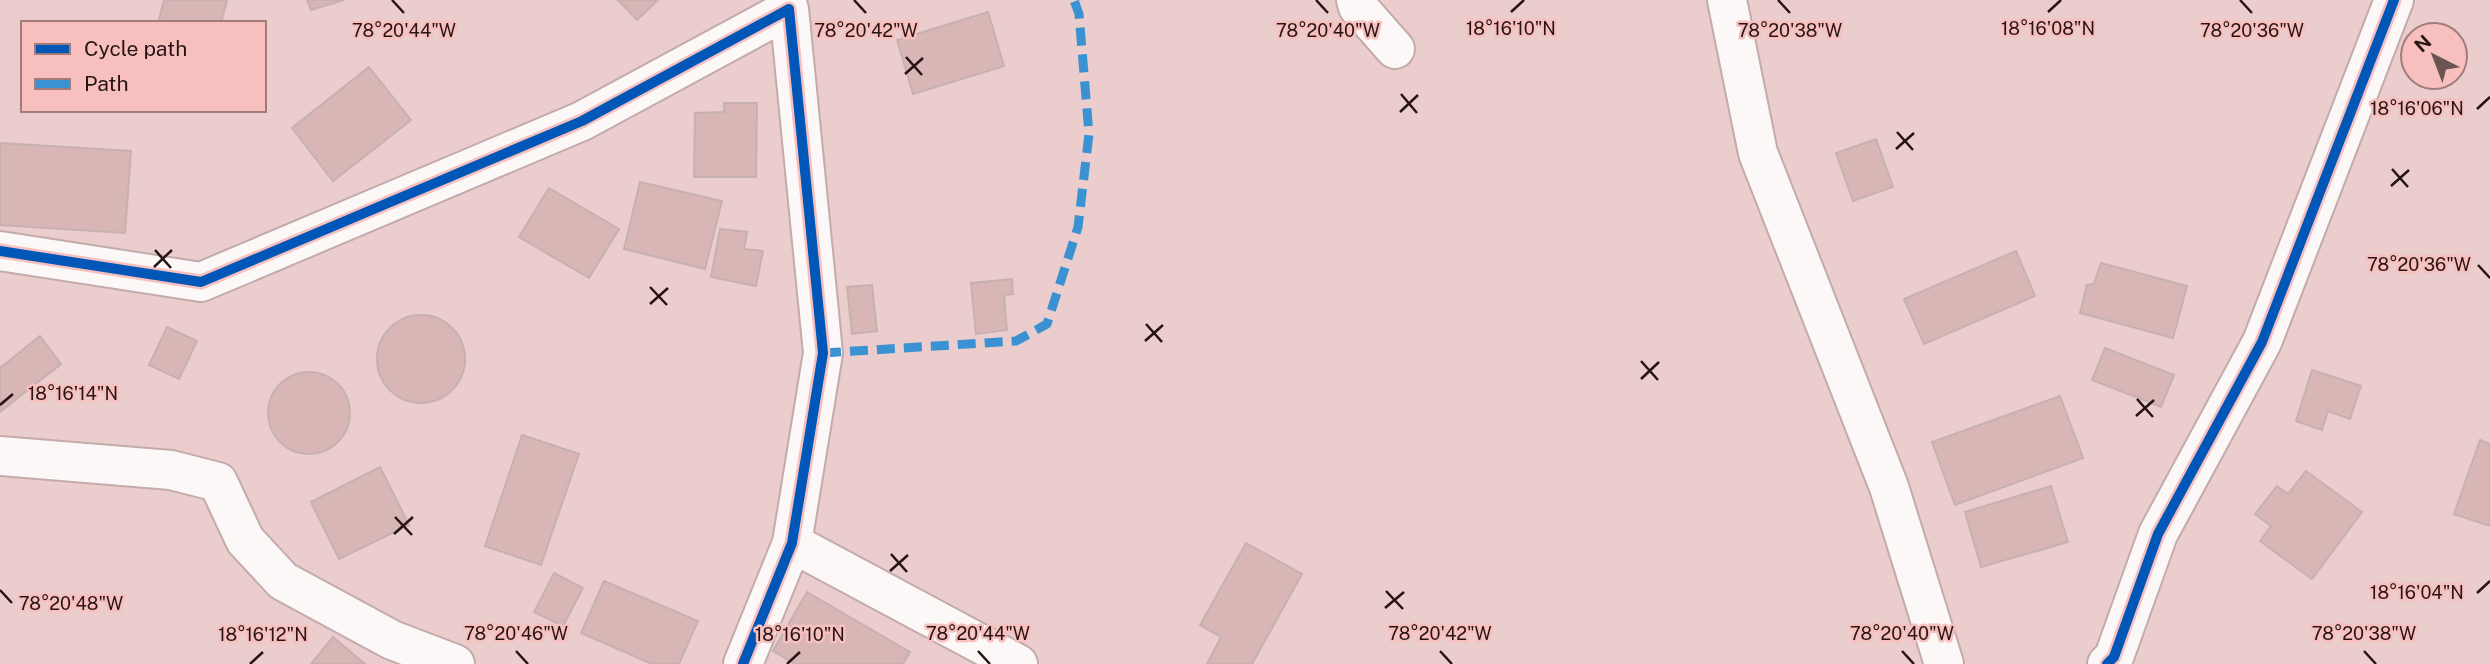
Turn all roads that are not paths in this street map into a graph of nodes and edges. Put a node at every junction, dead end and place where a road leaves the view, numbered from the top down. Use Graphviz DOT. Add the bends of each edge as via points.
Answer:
graph roads {
  1 [pos="1356,0"];
  2 [pos="1727,0"];
  3 [pos="2393,0"];
  4 [pos="1395,49"];
  5 [pos="0,251"];
  6 [pos="0,456"];
  7 [pos="792,543"];
  8 [pos="455,664"];
  9 [pos="743,664"];
  10 [pos="1018,664"];
  11 [pos="1944,664"];
  12 [pos="2107,664"];
  1 -- 4 [label="street" via="1357,7"];
  2 -- 11 [label="street" via="1758,153 1889,487"];
  3 -- 12 [label="street" via="2262,342 2158,534 2114,657"];
  5 -- 7 [label="street" via="201,282 582,121 789,9 823,353"];
  6 -- 8 [label="street" via="172,470 218,482 245,540 283,581 392,640"];
  7 -- 9 [label="street"];
  7 -- 10 [label="street"];
}
